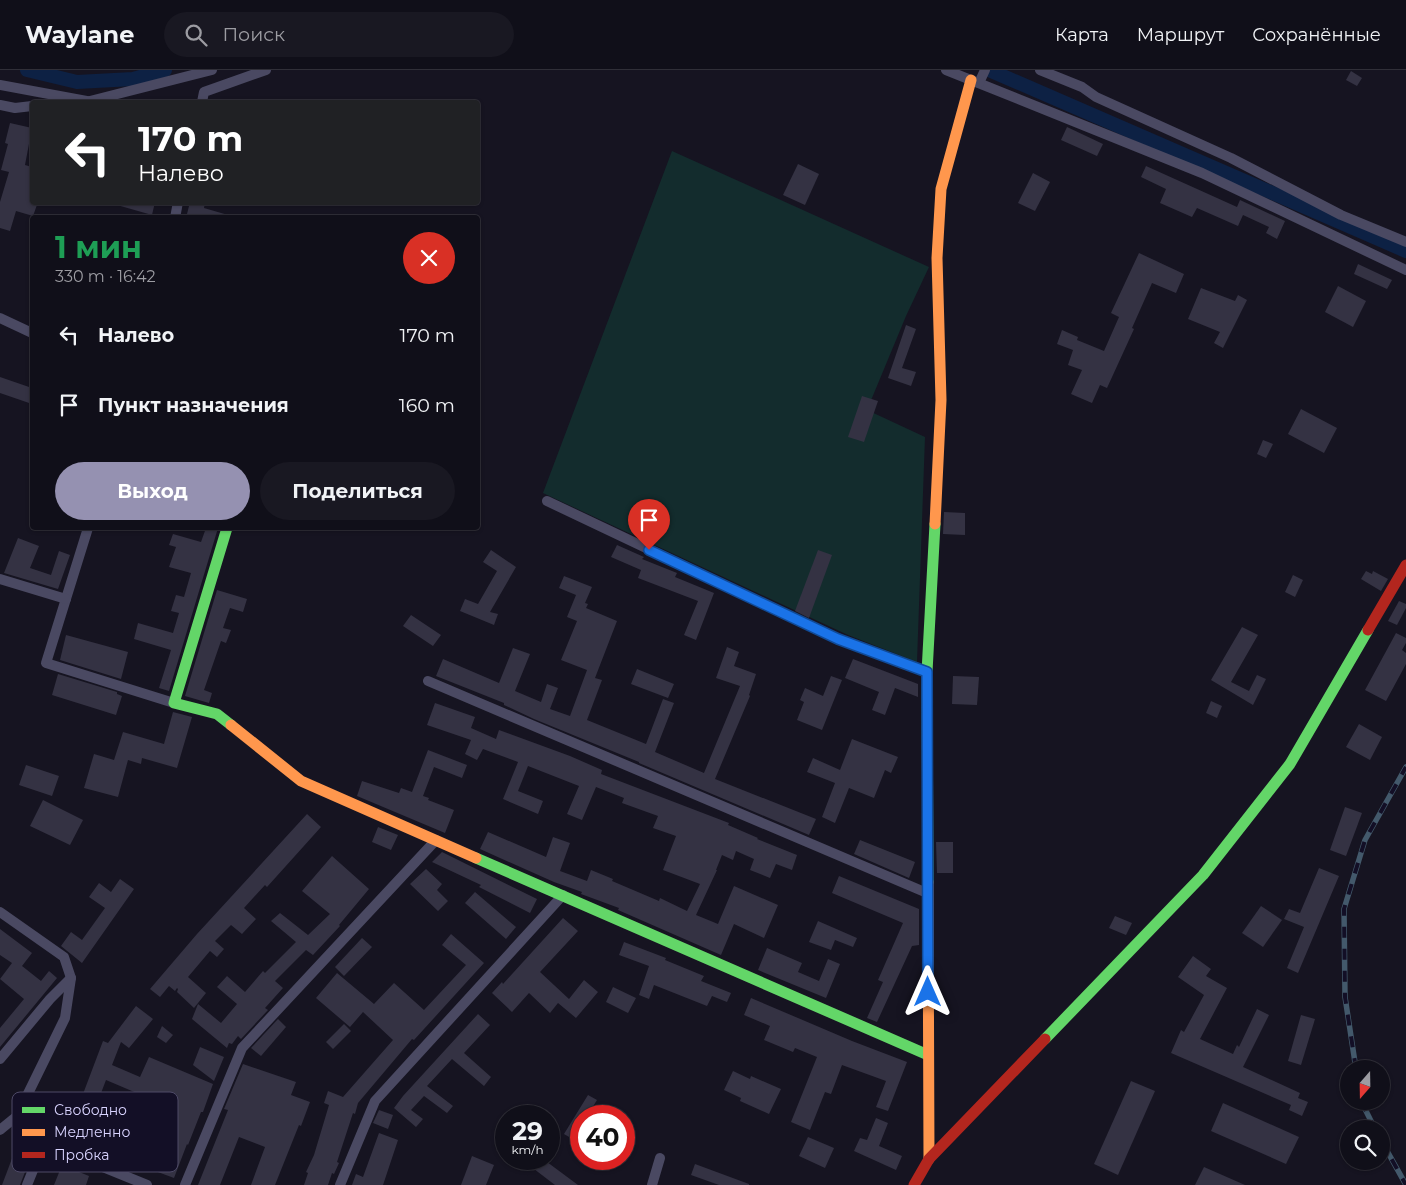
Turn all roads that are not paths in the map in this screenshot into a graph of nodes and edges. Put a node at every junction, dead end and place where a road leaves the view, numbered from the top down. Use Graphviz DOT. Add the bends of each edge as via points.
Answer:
graph roads {
  1 [pos="212,70"];
  2 [pos="266,70"];
  3 [pos="946,70"];
  4 [pos="985,70"];
  5 [pos="1040,70"];
  6 [pos="975,82"];
  7 [pos="0,84"];
  8 [pos="82,100"];
  9 [pos="100,100"];
  10 [pos="202,100"];
  11 [pos="0,105"];
  12 [pos="30,106"];
  13 [pos="1406,242"];
  14 [pos="1406,270"];
  15 [pos="0,318"];
  16 [pos="30,332"];
  17 [pos="546,501"];
  18 [pos="87,530"];
  19 [pos="227,530"];
  20 [pos="1406,565"];
  21 [pos="0,579"];
  22 [pos="66,600"];
  23 [pos="927,672"];
  24 [pos="428,681"];
  25 [pos="174,703"];
  26 [pos="436,840"];
  27 [pos="927,893"];
  28 [pos="563,895"];
  29 [pos="0,912"];
  30 [pos="71,978"];
  31 [pos="928,1055"];
  32 [pos="0,1059"];
  33 [pos="29,1092"];
  34 [pos="12,1120"];
  35 [pos="0,1130"];
  36 [pos="660,1158"];
  37 [pos="929,1159"];
  38 [pos="32,1172"];
  39 [pos="115,1172"];
  40 [pos="27,1185"];
  41 [pos="147,1185"];
  42 [pos="185,1185"];
  43 [pos="340,1185"];
  44 [pos="652,1185"];
  45 [pos="914,1185"];
  1 -- 9 [label="street"];
  2 -- 10 [label="street" via="204,92"];
  3 -- 6 [label="street"];
  4 -- 6 [label="street"];
  5 -- 13 [label="street" via="1239,162 1341,215"];
  6 -- 14 [label="street" via="1202,173"];
  6 -- 23 [label="street" via="941,189 937,258 941,400"];
  7 -- 8 [label="street"];
  11 -- 12 [label="street"];
  15 -- 16 [label="street"];
  17 -- 23 [label="street" via="838,639"];
  18 -- 22 [label="street"];
  19 -- 25 [label="street"];
  20 -- 37 [label="street" via="1290,764 1203,875"];
  21 -- 22 [label="street"];
  22 -- 25 [label="street" via="46,662"];
  23 -- 27 [label="street"];
  24 -- 27 [label="street"];
  25 -- 26 [label="street" via="217,714 301,781"];
  26 -- 28 [label="street"];
  26 -- 42 [label="street" via="242,1048"];
  27 -- 31 [label="street"];
  28 -- 31 [label="street"];
  28 -- 43 [label="street" via="375,1100"];
  29 -- 30 [label="street" via="64,957"];
  30 -- 32 [label="street"];
  30 -- 33 [label="street" via="65,1018"];
  31 -- 37 [label="street"];
  34 -- 35 [label="street"];
  36 -- 44 [label="street"];
  37 -- 45 [label="street"];
  38 -- 40 [label="street"];
  39 -- 41 [label="street"];
}
